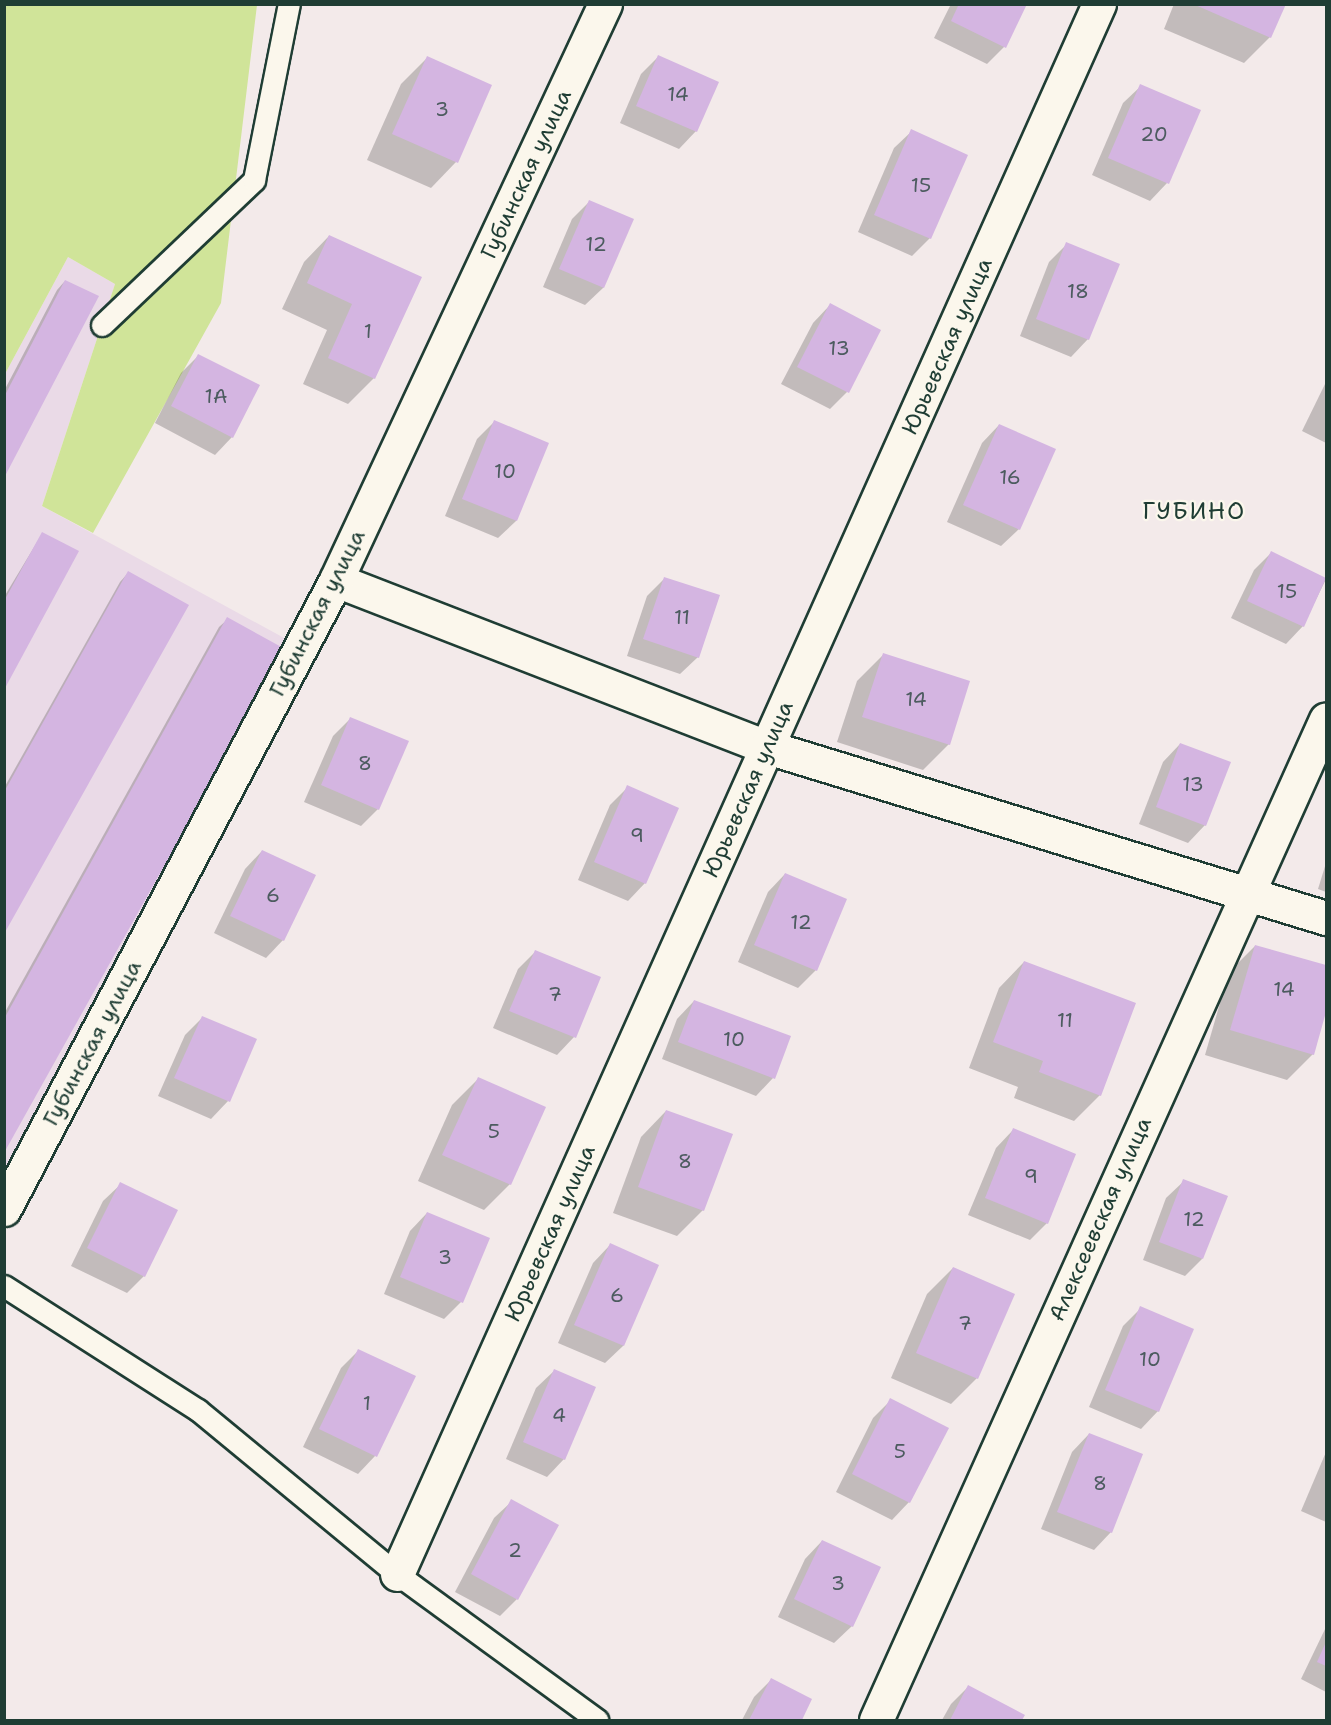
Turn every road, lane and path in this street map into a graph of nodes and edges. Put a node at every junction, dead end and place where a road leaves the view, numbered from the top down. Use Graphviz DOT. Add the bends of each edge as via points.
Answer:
graph roads {
  1 [pos="289,4"];
  2 [pos="605,4"];
  3 [pos="1099,4"];
  4 [pos="102,325"];
  5 [pos="336,580"];
  6 [pos="1326,719"];
  7 [pos="767,747"];
  8 [pos="1247,891"];
  9 [pos="1326,918"];
  10 [pos="4,1209"];
  11 [pos="4,1286"];
  12 [pos="397,1574"];
  13 [pos="597,1720"];
  14 [pos="876,1720"];
  1 -- 4 [label="lane" via="254,180"];
  2 -- 5 [label="street, Губинская улица"];
  3 -- 7 [label="street, Юрьевская улица"];
  5 -- 7 [label="street"];
  5 -- 10 [label="street, Губинская улица"];
  6 -- 8 [label="street, Алексеевская улица"];
  7 -- 8 [label="street"];
  7 -- 12 [label="street, Юрьевская улица"];
  8 -- 9 [label="street"];
  8 -- 14 [label="street, Алексеевская улица"];
  11 -- 12 [label="lane" via="198,1410"];
  12 -- 13 [label="lane"];
}
